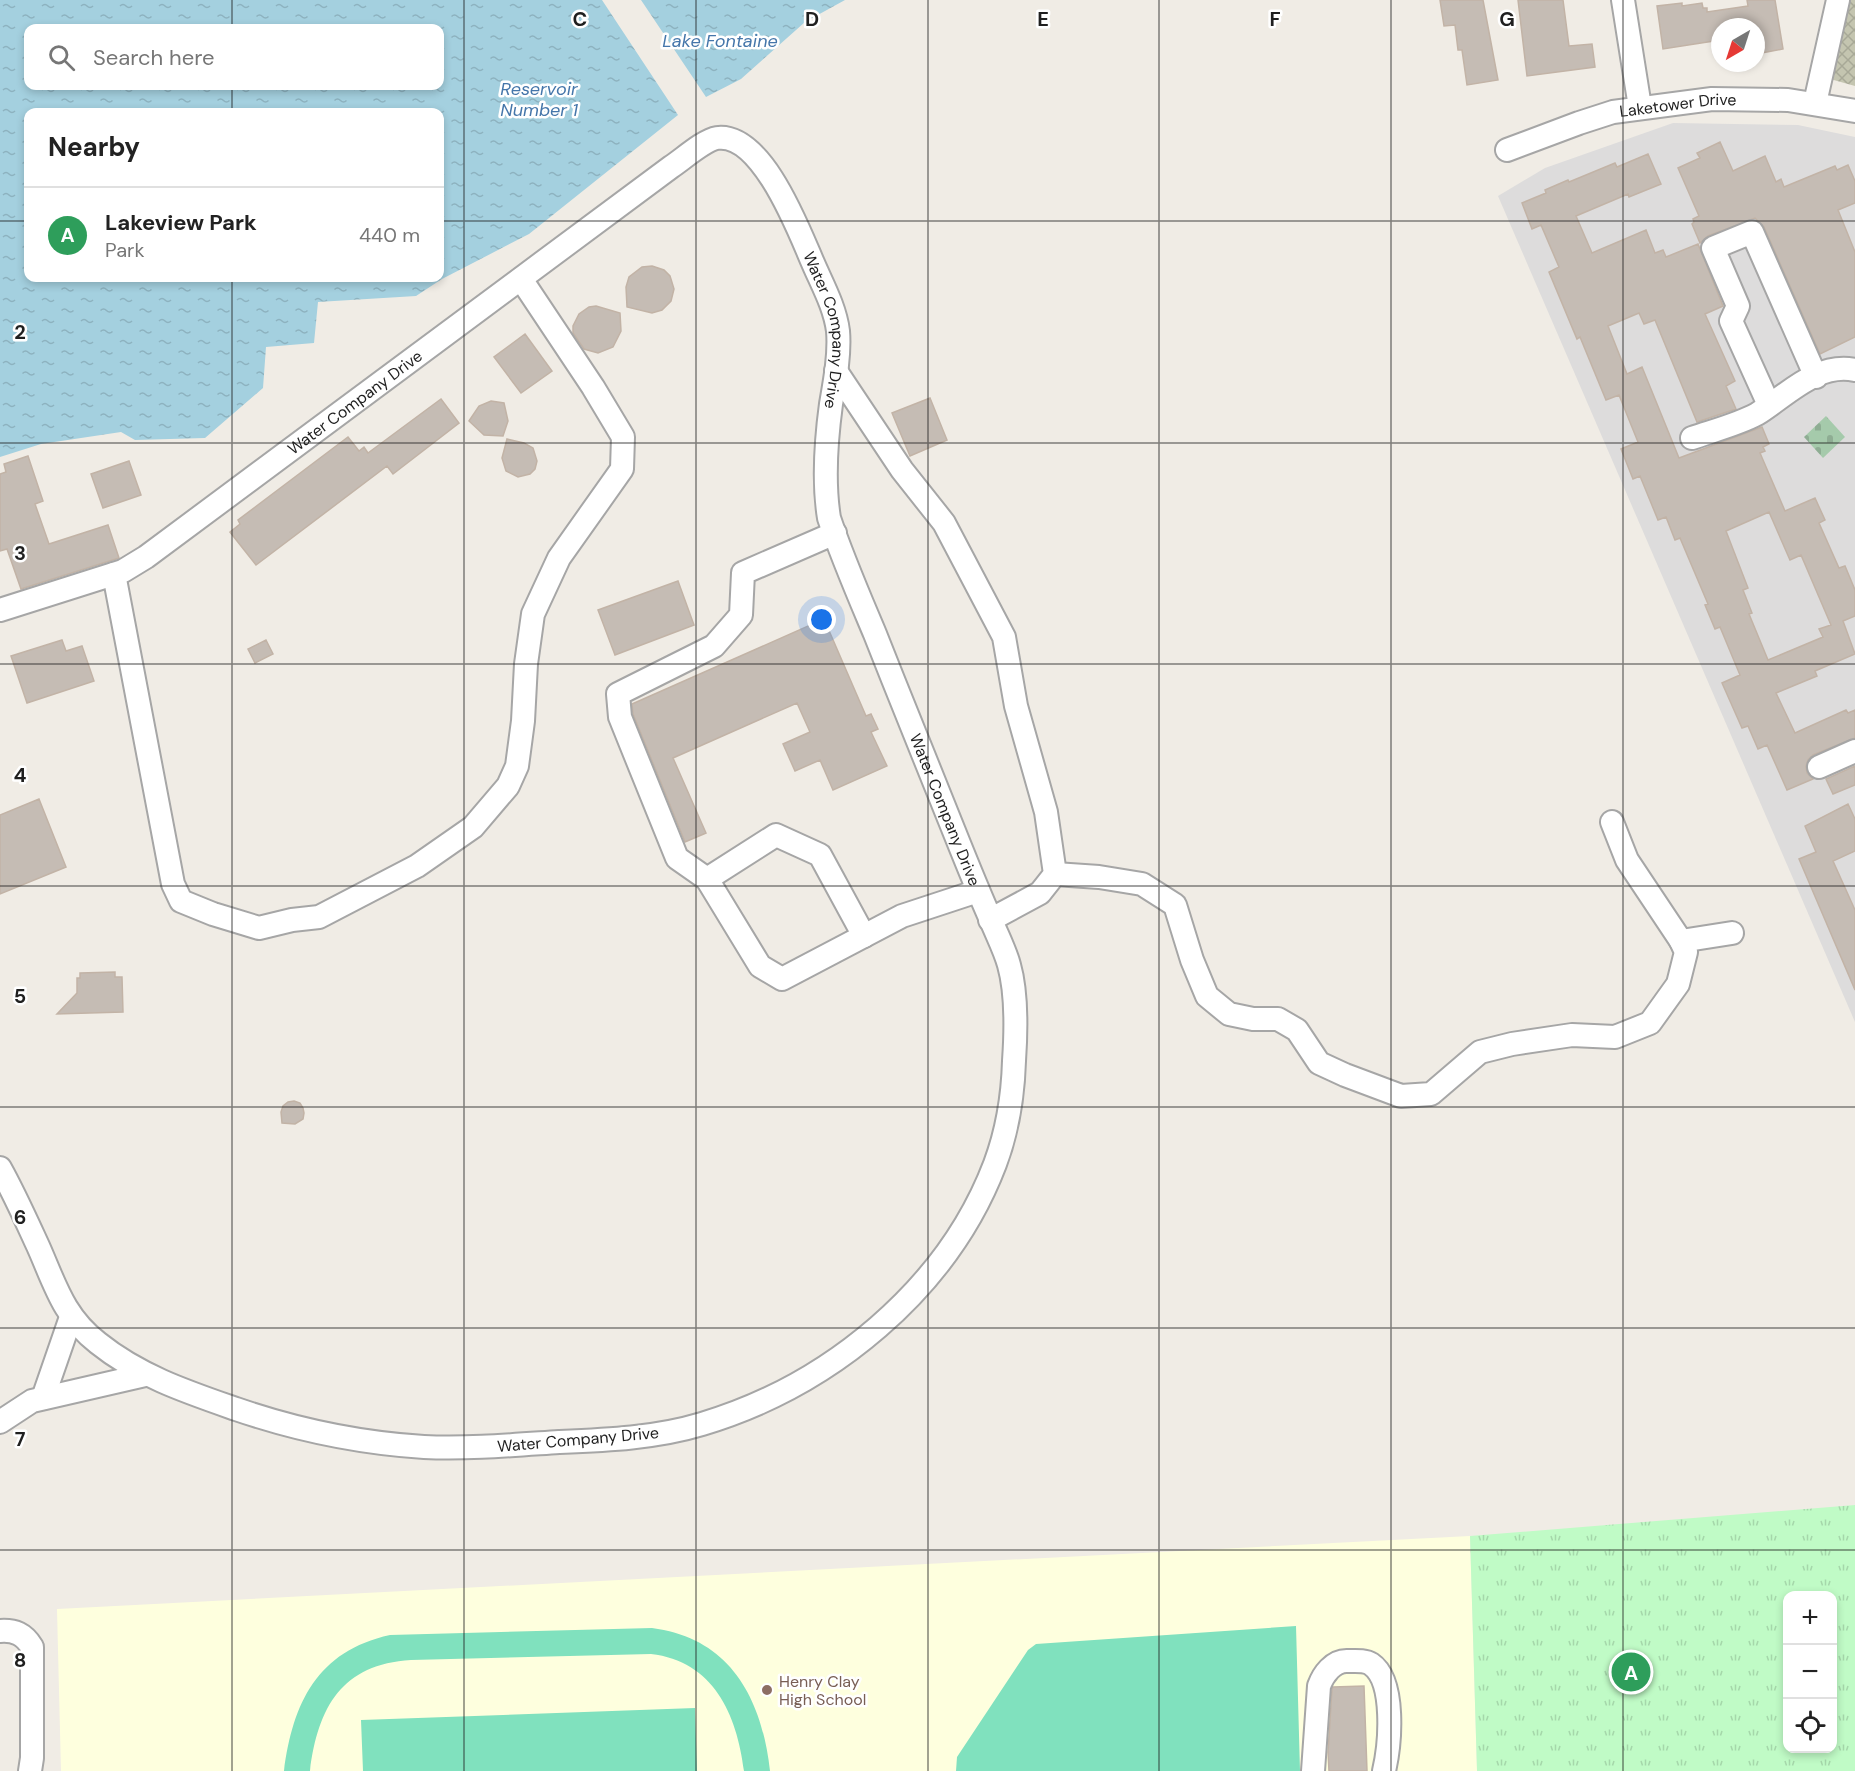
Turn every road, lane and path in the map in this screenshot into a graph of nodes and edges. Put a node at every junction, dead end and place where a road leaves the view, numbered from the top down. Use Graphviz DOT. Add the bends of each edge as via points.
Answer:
graph roads {
  1 [pos="1623,0"];
  2 [pos="1838,0"];
  3 [pos="1815,103"];
  4 [pos="1640,107"];
  5 [pos="1855,111"];
  6 [pos="1507,150"];
  7 [pos="521,279"];
  8 [pos="1855,370"];
  9 [pos="836,372"];
  10 [pos="1816,377"];
  11 [pos="1769,405"];
  12 [pos="1692,438"];
  13 [pos="834,533"];
  14 [pos="114,574"];
  15 [pos="0,610"];
  16 [pos="1855,751"];
  17 [pos="1820,766"];
  18 [pos="1612,822"];
  19 [pos="1055,874"];
  20 [pos="707,879"];
  21 [pos="978,891"];
  22 [pos="990,920"];
  23 [pos="1732,933"];
  24 [pos="864,936"];
  25 [pos="1681,941"];
  26 [pos="0,1168"];
  27 [pos="71,1317"];
  28 [pos="145,1375"];
  29 [pos="43,1398"];
  30 [pos="3,1418"];
  31 [pos="0,1631"];
  32 [pos="30,1771"];
  33 [pos="1313,1771"];
  34 [pos="1384,1771"];
  1 -- 4 [label="street"];
  2 -- 3 [label="street"];
  3 -- 4 [label="street, Laketower Drive" via="1740,98"];
  3 -- 5 [label="street, Laketower Drive"];
  4 -- 6 [label="street, Laketower Drive" via="1613,112"];
  7 -- 9 [label="street, Water Company Drive" via="709,141 727,139 757,159 791,212 835,318"];
  7 -- 14 [label="street, Water Company Drive" via="146,557"];
  7 -- 14 [label="street" via="623,437 622,469 559,558 533,614 518,766 508,786 473,827 417,866 319,917 259,928 181,901 173,884"];
  8 -- 10 [label="street" via="1827,371"];
  9 -- 13 [label="street, Water Company Drive" via="826,470 826,501"];
  9 -- 19 [label="street" via="902,470 944,523 1004,637 1016,706 1046,812"];
  10 -- 11 [label="street" via="1789,389"];
  10 -- 11 [label="street" via="1752,232 1713,248 1738,306 1731,321"];
  11 -- 12 [label="street" via="1755,415"];
  13 -- 20 [label="street" via="743,573 741,615 714,646 618,694 620,717 676,858"];
  13 -- 21 [label="street, Water Company Drive"];
  14 -- 15 [label="street, Water Company Drive"];
  16 -- 17 [label="street"];
  18 -- 25 [label="street" via="1627,860"];
  19 -- 22 [label="street" via="1041,893"];
  19 -- 25 [label="street" via="1142,884 1167,899 1175,905 1207,996 1229,1014 1278,1019 1297,1030 1319,1063 1401,1096 1431,1094 1480,1052 1572,1035 1615,1037 1650,1023 1678,984 1686,952"];
  20 -- 24 [label="street" via="760,966 782,979"];
  20 -- 24 [label="street" via="776,835 820,855"];
  21 -- 22 [label="street, Water Company Drive"];
  21 -- 24 [label="street" via="902,916"];
  22 -- 28 [label="street, Water Company Drive" via="1009,964 1015,1024 1014,1063 997,1160 981,1197 943,1258 915,1291 859,1342 791,1387 701,1424 647,1436 464,1448 424,1447 312,1432"];
  23 -- 25 [label="street"];
  26 -- 27 [label="street, Water Company Drive" via="58,1297"];
  27 -- 28 [label="street, Water Company Drive" via="112,1355"];
  27 -- 29 [label="street"];
  28 -- 29 [label="street"];
  29 -- 30 [label="street"];
  31 -- 32 [label="street" via="12,1630 32,1647"];
  33 -- 34 [label="street" via="1319,1686 1324,1674 1343,1660 1368,1662 1383,1681 1389,1710"];
}
